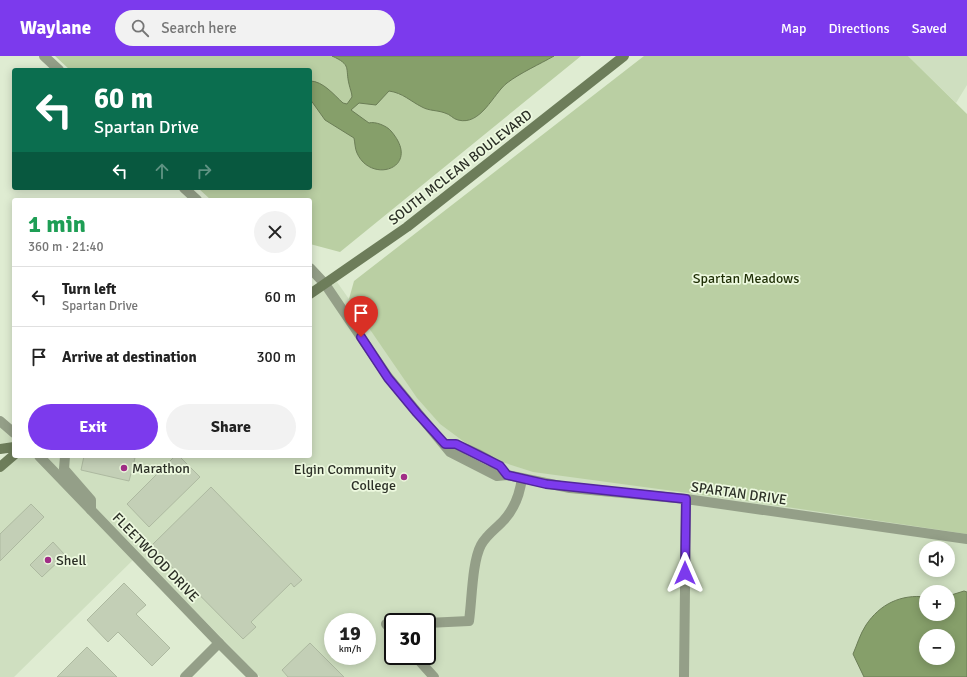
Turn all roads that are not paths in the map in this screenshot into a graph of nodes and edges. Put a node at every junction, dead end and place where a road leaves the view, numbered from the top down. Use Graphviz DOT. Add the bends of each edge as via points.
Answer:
graph roads {
  1 [pos="44,56"];
  2 [pos="624,56"];
  3 [pos="57,68"];
  4 [pos="186,190"];
  5 [pos="195,198"];
  6 [pos="312,270"];
  7 [pos="325,284"];
  8 [pos="312,293"];
  9 [pos="0,421"];
  10 [pos="12,431"];
  11 [pos="12,447"];
  12 [pos="0,449"];
  13 [pos="12,458"];
  14 [pos="41,458"];
  15 [pos="65,458"];
  16 [pos="0,467"];
  17 [pos="522,478"];
  18 [pos="686,499"];
  19 [pos="91,510"];
  20 [pos="967,539"];
  21 [pos="436,622"];
  22 [pos="220,643"];
  23 [pos="423,665"];
  24 [pos="185,677"];
  25 [pos="253,677"];
  26 [pos="434,677"];
  27 [pos="684,677"];
  1 -- 3 [label="street"];
  2 -- 7 [label="main road, SOUTH MCLEAN BOULEVARD" via="407,227"];
  4 -- 5 [label="street"];
  6 -- 7 [label="street, SPARTAN DRIVE"];
  7 -- 8 [label="main road, SOUTH MCLEAN BOULEVARD"];
  7 -- 17 [label="street, SPARTAN DRIVE" via="388,378 450,452 497,476"];
  9 -- 10 [label="street"];
  11 -- 12 [label="main road"];
  13 -- 16 [label="main road"];
  14 -- 19 [label="street, FLEETWOOD DRIVE"];
  15 -- 19 [label="street" via="64,469 91,500"];
  17 -- 18 [label="street, SPARTAN DRIVE" via="570,488"];
  17 -- 21 [label="street" via="513,508 504,521 489,533 476,557 469,621"];
  18 -- 20 [label="street, SPARTAN DRIVE"];
  18 -- 27 [label="street"];
  19 -- 22 [label="street, FLEETWOOD DRIVE"];
  22 -- 24 [label="street"];
  22 -- 25 [label="street, FLEETWOOD DRIVE"];
  23 -- 26 [label="street"];
}
